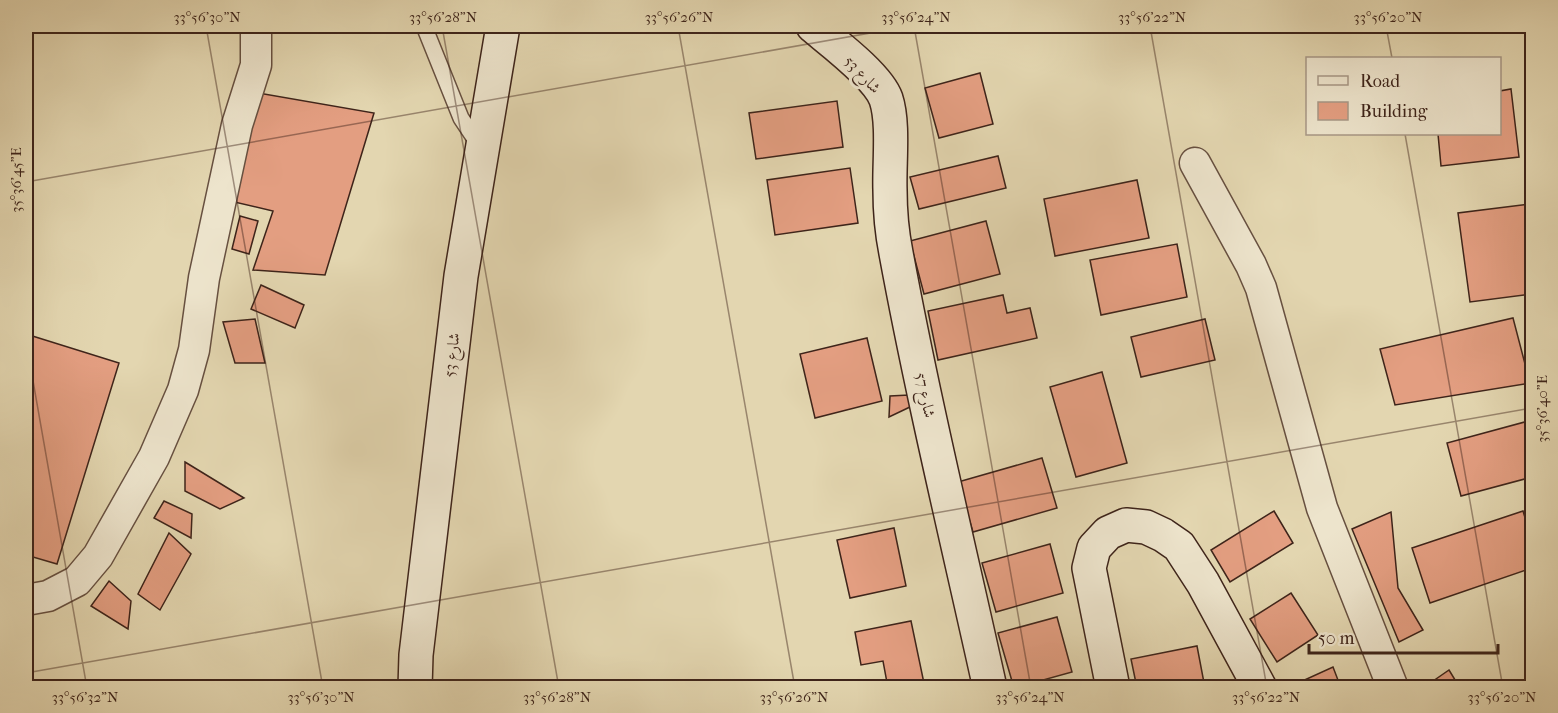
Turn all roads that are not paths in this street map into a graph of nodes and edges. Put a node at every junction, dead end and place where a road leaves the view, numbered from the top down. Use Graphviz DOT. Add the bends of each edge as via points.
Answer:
graph roads {
  1 [pos="256,26"];
  2 [pos="424,26"];
  3 [pos="503,26"];
  4 [pos="813,26"];
  5 [pos="886,99"];
  6 [pos="482,148"];
  7 [pos="1195,163"];
  8 [pos="26,600"];
  9 [pos="415,687"];
  10 [pos="990,687"];
  11 [pos="1113,687"];
  12 [pos="1260,687"];
  13 [pos="1393,687"];
  1 -- 8 [label="street" via="256,65 237,125 183,390 154,457 98,556 77,580 48,596"];
  2 -- 6 [label="lane" via="460,118"];
  3 -- 6 [label="street, شارع 53"];
  4 -- 5 [label="street, شارع 53" via="870,78"];
  5 -- 10 [label="street, شارع 57" via="896,250"];
  6 -- 9 [label="street, شارع 53" via="444,410"];
  7 -- 13 [label="street" via="1261,288 1322,508"];
  11 -- 12 [label="street" via="1089,568 1094,548 1108,533 1126,525 1146,527 1179,546"];
}
